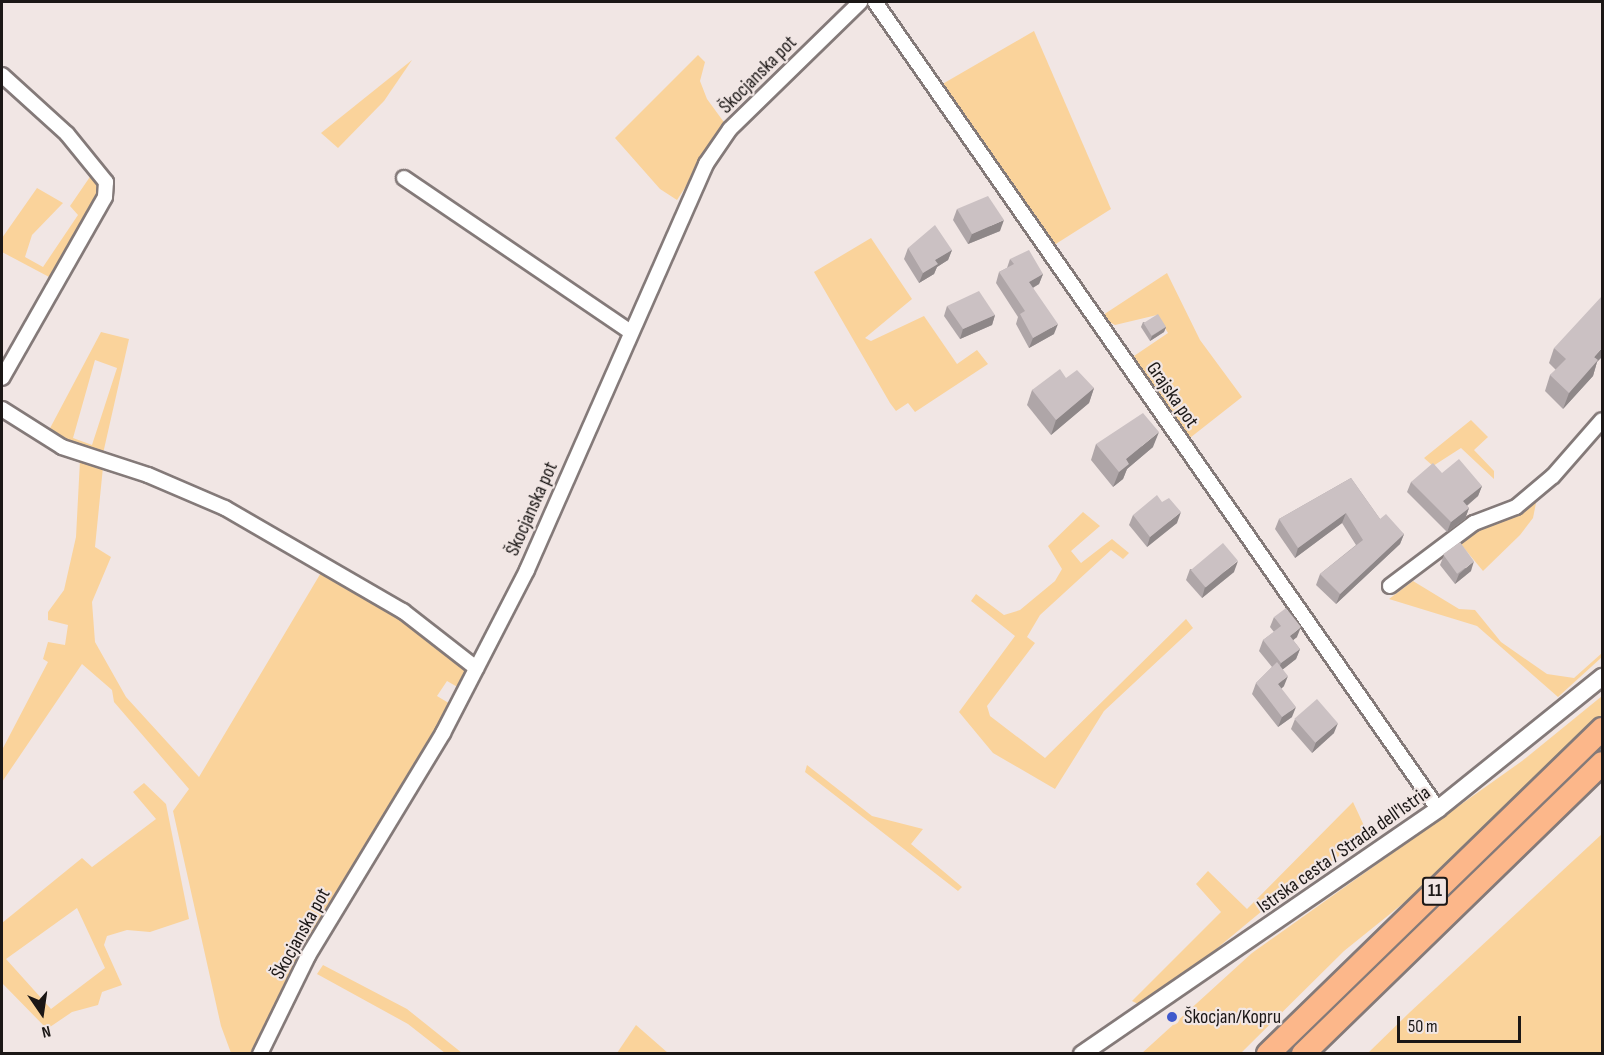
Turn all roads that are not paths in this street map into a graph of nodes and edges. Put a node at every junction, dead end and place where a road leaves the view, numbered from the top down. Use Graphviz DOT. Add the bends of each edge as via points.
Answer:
graph roads {
  1 [pos="860,2"];
  2 [pos="875,2"];
  3 [pos="2,75"];
  4 [pos="404,178"];
  5 [pos="629,331"];
  6 [pos="2,378"];
  7 [pos="2,408"];
  8 [pos="1602,420"];
  9 [pos="1390,586"];
  10 [pos="476,668"];
  11 [pos="1602,677"];
  12 [pos="1602,729"];
  13 [pos="1602,763"];
  14 [pos="1438,809"];
  15 [pos="261,1053"];
  16 [pos="1082,1053"];
  17 [pos="1268,1053"];
  18 [pos="1303,1053"];
  1 -- 5 [label="street, Škocjanska pot" via="724,138 684,205"];
  2 -- 14 [label="street, Grajska pot"];
  3 -- 6 [label="street" via="67,134 106,182 105,197"];
  4 -- 5 [label="street"];
  5 -- 10 [label="street, Škocjanska pot" via="527,570"];
  7 -- 10 [label="street" via="62,447 148,475 225,508 403,611"];
  8 -- 9 [label="street" via="1553,476 1516,507 1473,522"];
  10 -- 15 [label="street, Škocjanska pot" via="308,956"];
  11 -- 14 [label="street, Istrska cesta / Strada dell'Istria"];
  12 -- 17 [label="highway, 11"];
  13 -- 18 [label="highway, 11"];
  14 -- 16 [label="street, Istrska cesta / Strada dell'Istria"];
}
